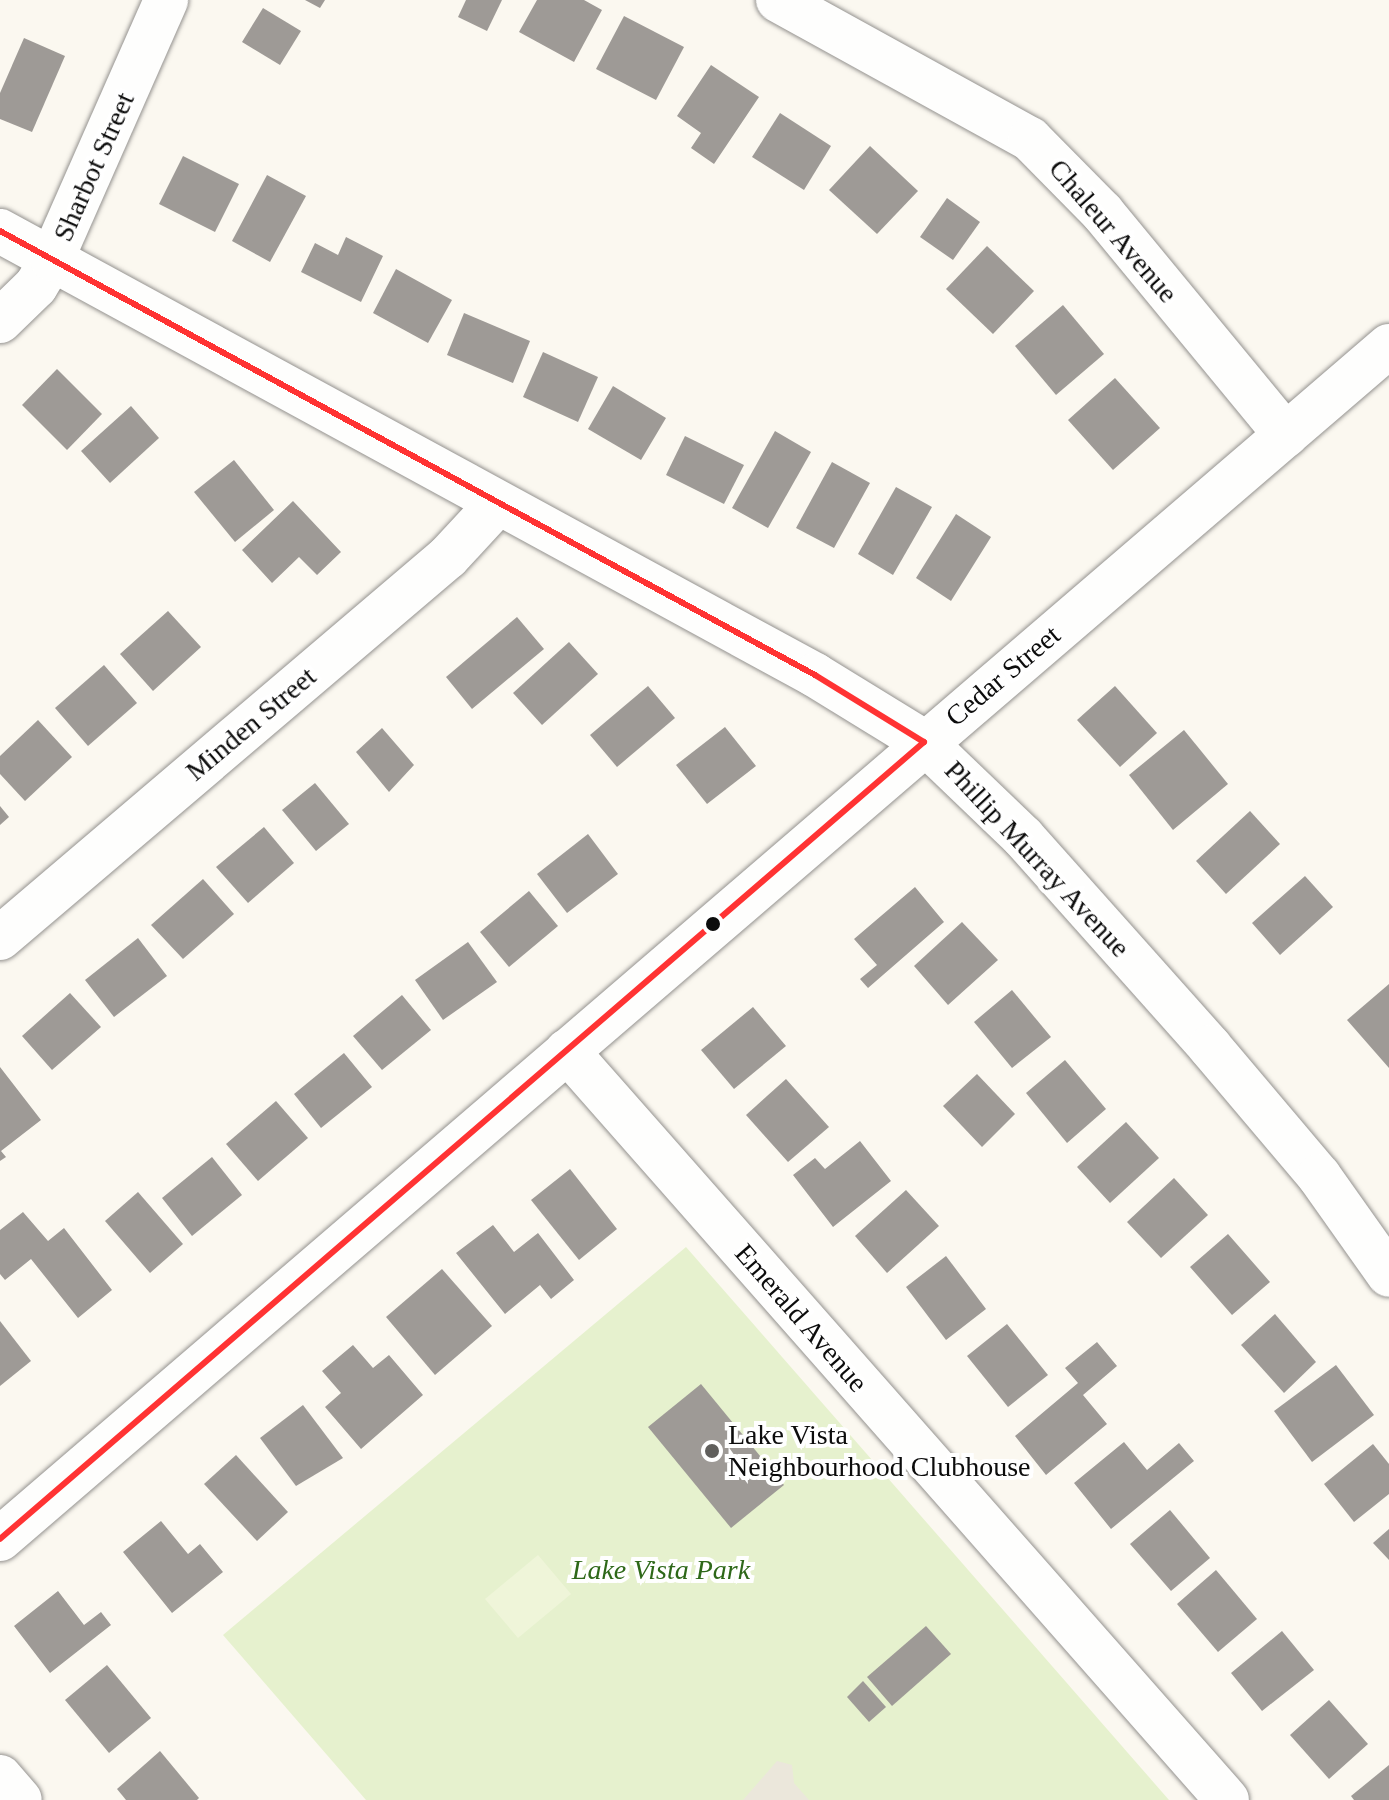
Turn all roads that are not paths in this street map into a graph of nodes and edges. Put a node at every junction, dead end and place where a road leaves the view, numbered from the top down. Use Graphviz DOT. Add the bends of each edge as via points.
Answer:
graph roads {
  1 [pos="166,0"];
  2 [pos="778,0"];
  3 [pos="0,231"];
  4 [pos="52,259"];
  5 [pos="0,321"];
  6 [pos="1389,346"];
  7 [pos="1286,435"];
  8 [pos="497,504"];
  9 [pos="924,742"];
  10 [pos="0,938"];
  11 [pos="567,1051"];
  12 [pos="1371,1218"];
  13 [pos="1389,1275"];
  14 [pos="0,1539"];
  15 [pos="0,1777"];
  16 [pos="20,1800"];
  17 [pos="1227,1800"];
  1 -- 4 [label="street, Sharbot Street"];
  2 -- 7 [label="street, Chaleur Avenue" via="1030,139 1084,191"];
  3 -- 4 [label="street, Phillip Murray Avenue"];
  4 -- 5 [label="street, Sharbot Street" via="36,286"];
  4 -- 8 [label="street, Phillip Murray Avenue"];
  6 -- 7 [label="street, Cedar Street"];
  7 -- 9 [label="street, Cedar Street"];
  8 -- 9 [label="street, Phillip Murray Avenue" via="815,675"];
  8 -- 10 [label="street, Minden Street" via="448,557"];
  9 -- 11 [label="street, Cedar Street"];
  9 -- 12 [label="street, Phillip Murray Avenue" via="1034,848 1267,1114"];
  11 -- 14 [label="street, Cedar Street"];
  11 -- 17 [label="street, Emerald Avenue"];
  12 -- 13 [label="street, Phillip Murray Avenue"];
  15 -- 16 [label="street"];
}
